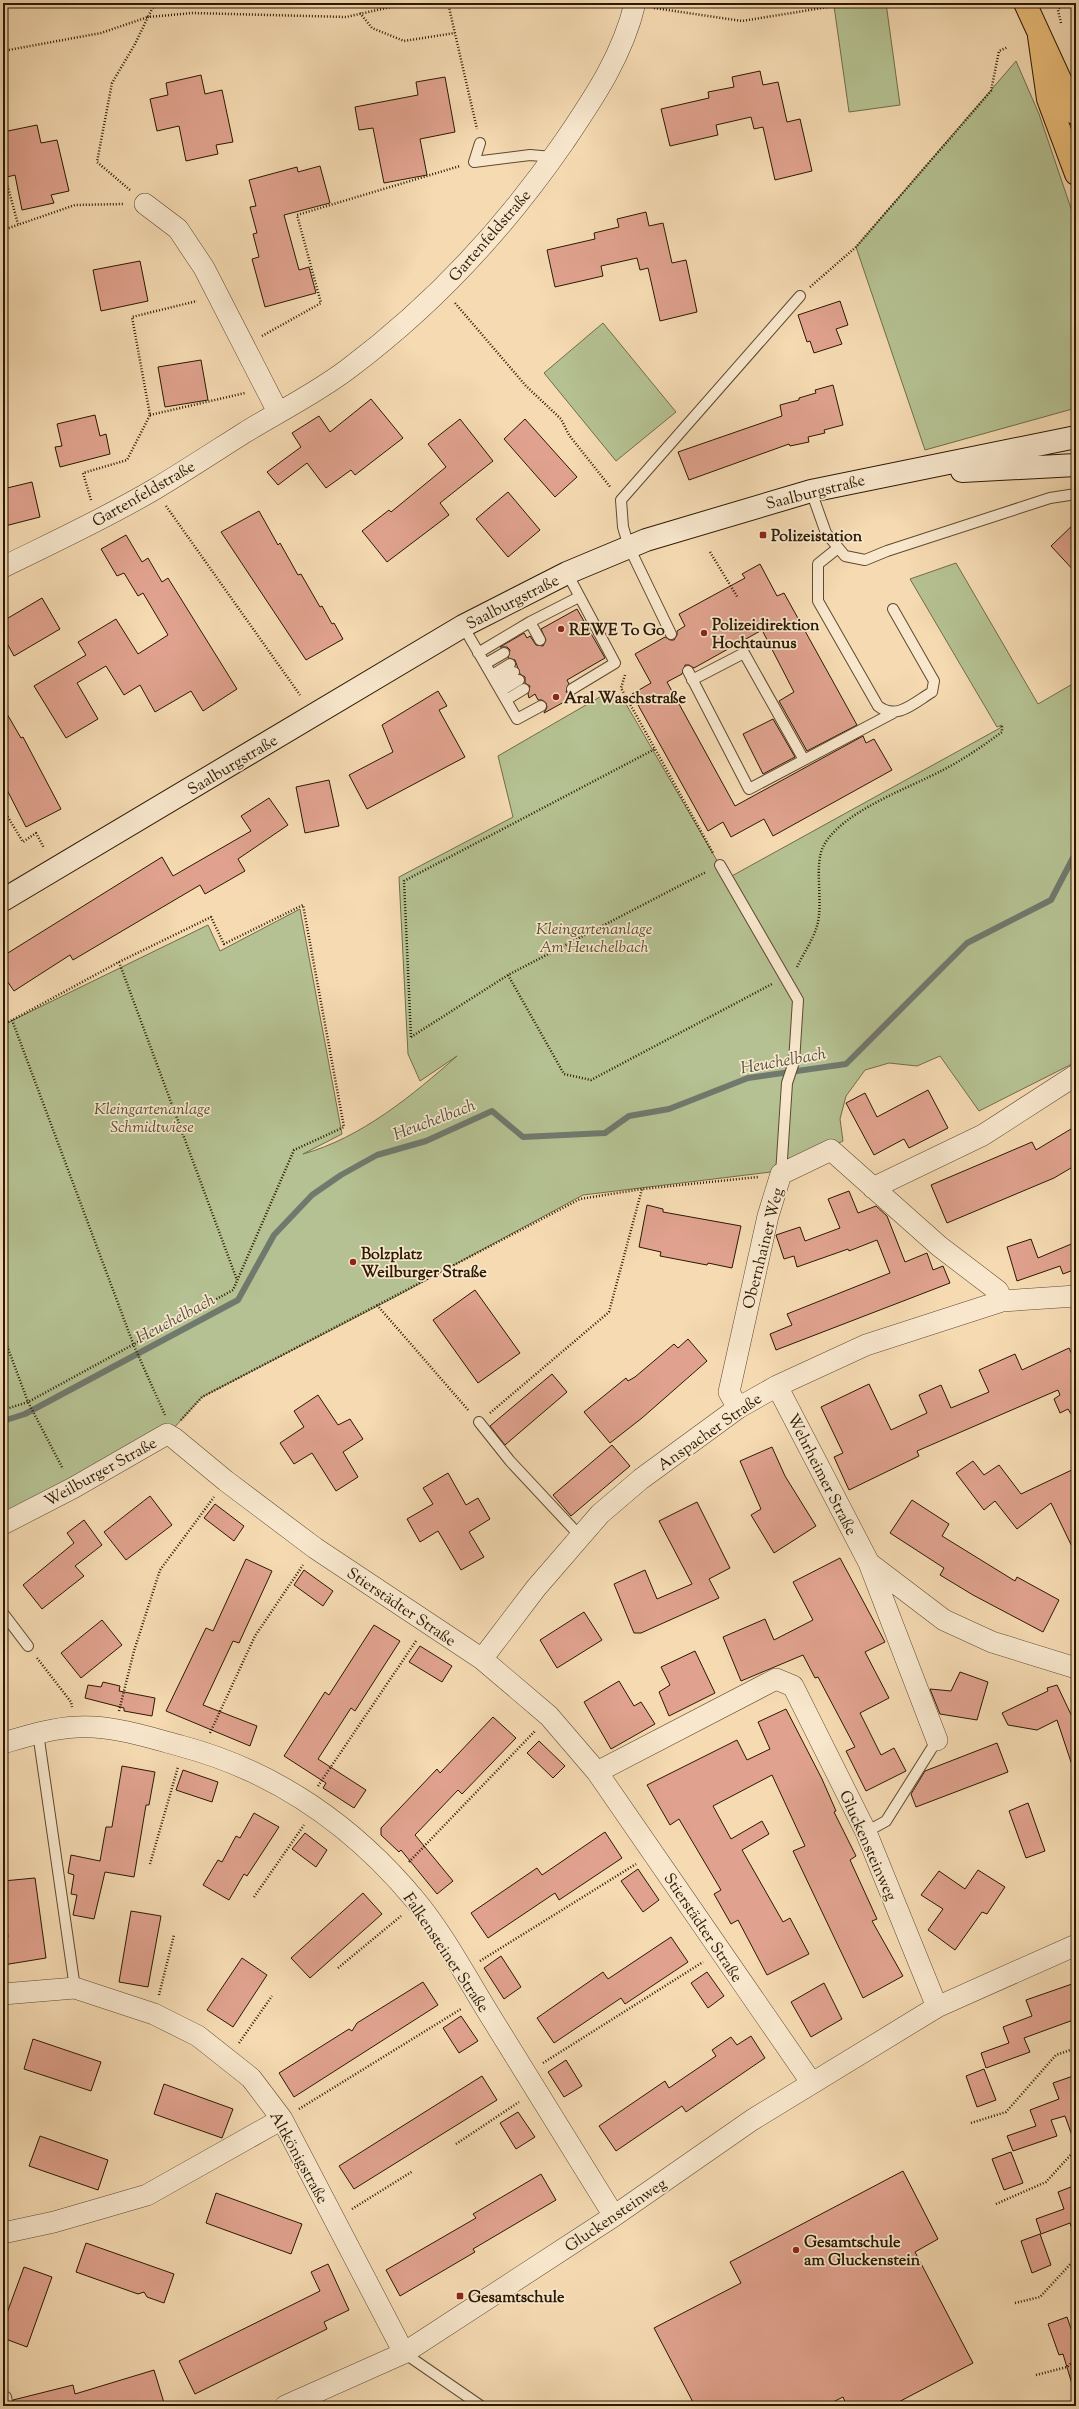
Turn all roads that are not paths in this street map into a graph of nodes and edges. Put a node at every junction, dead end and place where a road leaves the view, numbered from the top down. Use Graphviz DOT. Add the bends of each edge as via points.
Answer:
graph roads {
  1 [pos="1025,3"];
  2 [pos="635,4"];
  3 [pos="1039,36"];
  4 [pos="1076,114"];
  5 [pos="480,143"];
  6 [pos="553,157"];
  7 [pos="1076,174"];
  8 [pos="145,204"];
  9 [pos="800,296"];
  10 [pos="278,412"];
  11 [pos="1076,437"];
  12 [pos="1076,465"];
  13 [pos="885,474"];
  14 [pos="811,491"];
  15 [pos="1076,494"];
  16 [pos="629,547"];
  17 [pos="838,548"];
  18 [pos="3,567"];
  19 [pos="567,573"];
  20 [pos="579,597"];
  21 [pos="893,608"];
  22 [pos="530,622"];
  23 [pos="463,626"];
  24 [pos="671,634"];
  25 [pos="535,638"];
  26 [pos="478,652"];
  27 [pos="504,653"];
  28 [pos="485,664"];
  29 [pos="499,687"];
  30 [pos="572,689"];
  31 [pos="541,706"];
  32 [pos="893,713"];
  33 [pos="804,760"];
  34 [pos="720,865"];
  35 [pos="3,900"];
  36 [pos="1076,1075"];
  37 [pos="780,1174"];
  38 [pos="873,1188"];
  39 [pos="1076,1296"];
  40 [pos="1002,1301"];
  41 [pos="777,1386"];
  42 [pos="738,1408"];
  43 [pos="479,1422"];
  44 [pos="194,1453"];
  45 [pos="3,1524"];
  46 [pos="580,1536"];
  47 [pos="869,1563"];
  48 [pos="3,1614"];
  49 [pos="28,1646"];
  50 [pos="482,1659"];
  51 [pos="1076,1668"];
  52 [pos="38,1733"];
  53 [pos="937,1740"];
  54 [pos="3,1743"];
  55 [pos="597,1772"];
  56 [pos="866,1832"];
  57 [pos="1076,1945"];
  58 [pos="75,1988"];
  59 [pos="3,1994"];
  60 [pos="937,2007"];
  61 [pos="811,2082"];
  62 [pos="282,2119"];
  63 [pos="614,2216"];
  64 [pos="3,2233"];
  65 [pos="404,2353"];
  66 [pos="316,2400"];
  67 [pos="286,2406"];
  68 [pos="481,2406"];
  1 -- 3 [label="main road"];
  2 -- 6 [label="street, Gartenfeldstraße" via="630,25 613,64"];
  3 -- 4 [label="main road"];
  3 -- 7 [label="main road" via="1048,99"];
  5 -- 6 [label="lane" via="474,162 530,155"];
  6 -- 10 [label="street, Gartenfeldstraße" via="494,234 442,289 347,370"];
  8 -- 10 [label="street" via="178,229 204,268 246,345"];
  9 -- 16 [label="lane" via="621,500 623,527"];
  10 -- 18 [label="street, Gartenfeldstraße" via="154,489"];
  11 -- 13 [label="street, Saalburgstraße"];
  12 -- 13 [label="street"];
  13 -- 14 [label="street, Saalburgstraße"];
  14 -- 16 [label="street, Saalburgstraße" via="696,524"];
  14 -- 17 [label="lane" via="826,533"];
  15 -- 17 [label="lane" via="1050,498 865,560 845,556"];
  16 -- 19 [label="street, Saalburgstraße"];
  16 -- 24 [label="lane"];
  17 -- 32 [label="lane" via="818,564 818,601 878,706 886,712"];
  19 -- 20 [label="lane"];
  19 -- 23 [label="street, Saalburgstraße"];
  20 -- 22 [label="lane"];
  20 -- 30 [label="lane" via="615,663"];
  21 -- 32 [label="lane" via="934,681 932,692"];
  22 -- 25 [label="lane"];
  22 -- 26 [label="lane"];
  23 -- 26 [label="lane"];
  23 -- 35 [label="street, Saalburgstraße"];
  26 -- 28 [label="lane"];
  27 -- 28 [label="lane"];
  28 -- 29 [label="lane"];
  29 -- 29 [label="lane" via="517,676"];
  29 -- 31 [label="lane" via="518,719"];
  32 -- 33 [label="lane"];
  33 -- 33 [label="lane" via="744,653 690,676 749,789"];
  34 -- 37 [label="lane" via="798,1000 794,1062 787,1083"];
  36 -- 38 [label="street" via="983,1135"];
  37 -- 38 [label="street, Obernhainer Weg" via="831,1150"];
  37 -- 42 [label="street, Obernhainer Weg" via="768,1216 729,1392"];
  38 -- 40 [label="street, Obernhainer Weg" via="939,1246 998,1291"];
  39 -- 40 [label="street, Anspacher Straße"];
  40 -- 41 [label="street, Anspacher Straße" via="866,1345"];
  41 -- 42 [label="street, Anspacher Straße"];
  41 -- 47 [label="street, Wehrheimer Straße"];
  42 -- 46 [label="street, Anspacher Straße" via="642,1479 600,1514"];
  43 -- 46 [label="lane" via="510,1461"];
  44 -- 45 [label="street, Weilburger Straße" via="169,1432 73,1488"];
  44 -- 50 [label="street, Stierstädter Straße" via="226,1481 315,1548"];
  46 -- 50 [label="street, Anspacher Straße"];
  47 -- 51 [label="street, Wehrheimer Straße" via="944,1620 992,1642"];
  47 -- 53 [label="street, Wehrheimer Straße"];
  48 -- 49 [label="lane"];
  50 -- 55 [label="street, Stierstädter Straße" via="549,1716"];
  52 -- 54 [label="street, Falkensteiner Straße"];
  52 -- 58 [label="lane"];
  52 -- 63 [label="street, Falkensteiner Straße" via="78,1727 114,1730 193,1749 252,1770 312,1804 354,1838 418,1902"];
  53 -- 56 [label="lane" via="886,1820"];
  55 -- 56 [label="street, Gluckensteinweg" via="776,1679 793,1686"];
  55 -- 61 [label="street, Stierstädter Straße"];
  56 -- 60 [label="street, Gluckensteinweg"];
  57 -- 60 [label="street, Gluckensteinweg"];
  58 -- 59 [label="street, Altkönigstraße"];
  58 -- 62 [label="street, Altkönigstraße" via="154,2014 198,2036 251,2078"];
  60 -- 61 [label="street, Gluckensteinweg"];
  61 -- 63 [label="street, Gluckensteinweg"];
  62 -- 64 [label="street" via="147,2195 54,2222"];
  62 -- 65 [label="street, Altkönigstraße"];
  63 -- 65 [label="street, Gluckensteinweg"];
  65 -- 66 [label="street, Gluckensteinweg"];
  65 -- 68 [label="lane"];
  66 -- 67 [label="street, Gluckensteinweg"];
}
